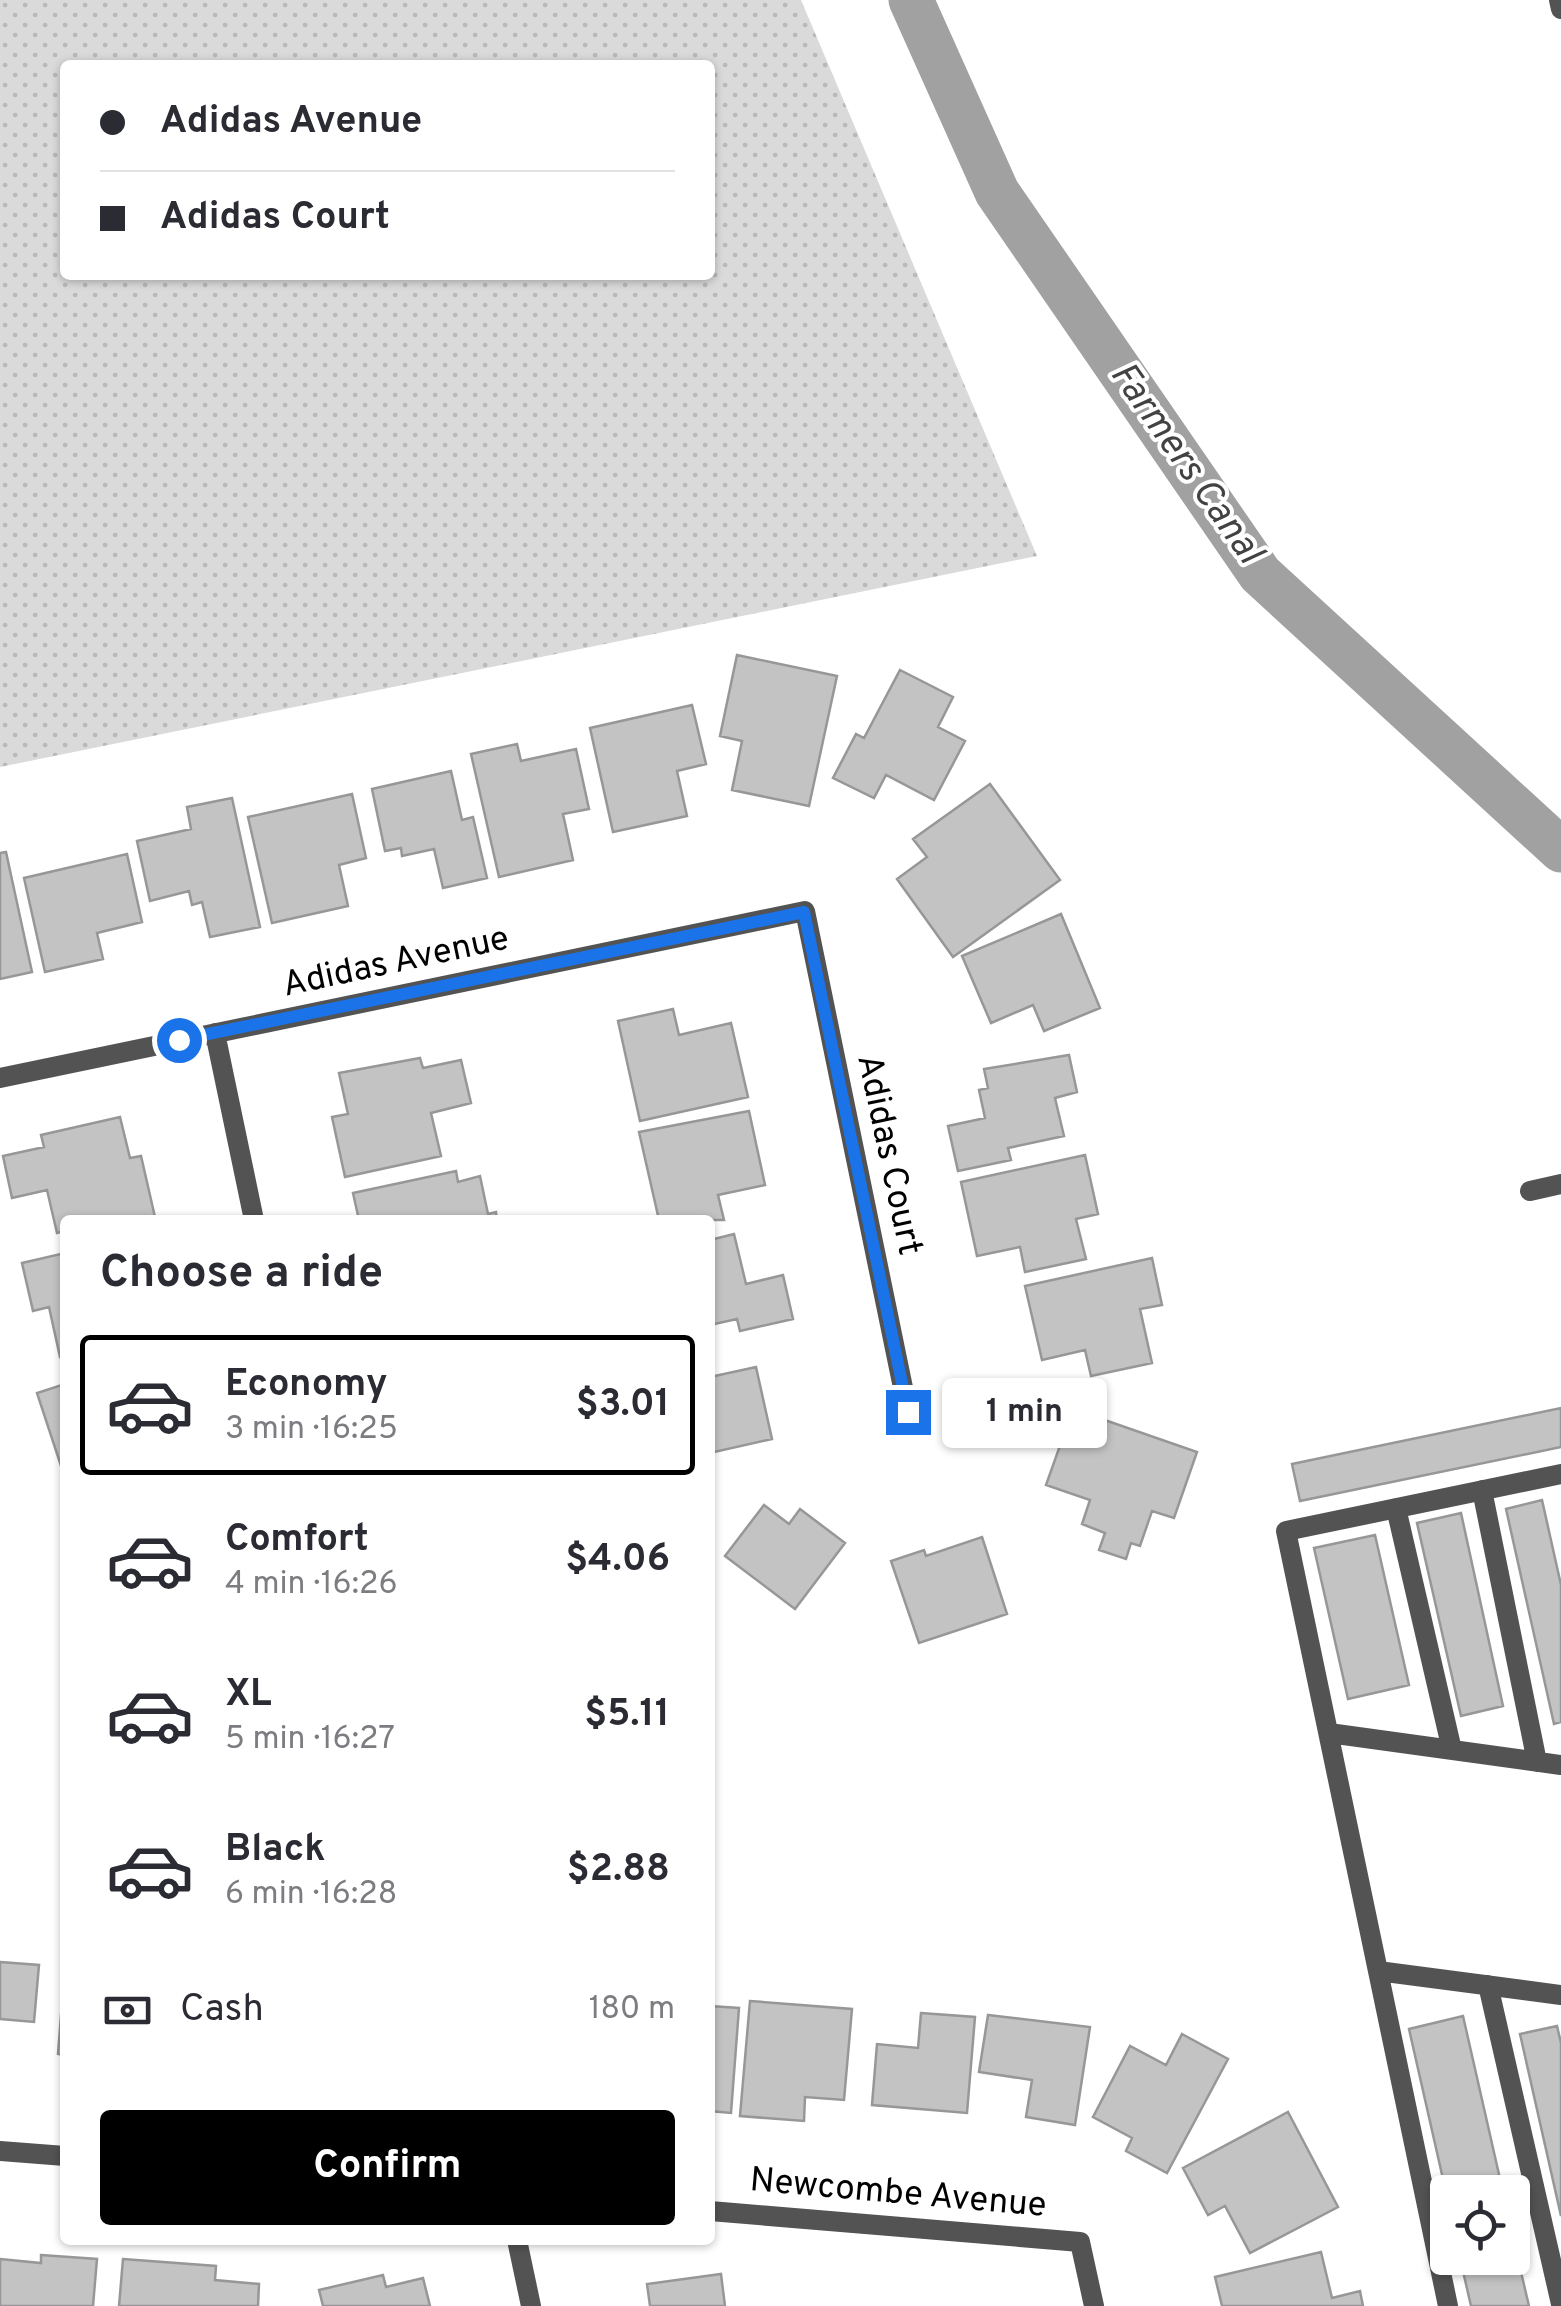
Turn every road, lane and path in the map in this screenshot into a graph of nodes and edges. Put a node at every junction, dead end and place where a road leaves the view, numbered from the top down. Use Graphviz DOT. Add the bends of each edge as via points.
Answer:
graph roads {
  1 [pos="1559,0"];
  2 [pos="1561,9"];
  3 [pos="804,912"];
  4 [pos="215,1033"];
  5 [pos="0,1078"];
  6 [pos="1561,1184"];
  7 [pos="1530,1190"];
  8 [pos="253,1215"];
  9 [pos="908,1412"];
  10 [pos="1561,1474"];
  11 [pos="1482,1490"];
  12 [pos="1396,1508"];
  13 [pos="1329,1733"];
  14 [pos="1452,1750"];
  15 [pos="1537,1762"];
  16 [pos="1561,1765"];
  17 [pos="1378,1970"];
  18 [pos="1488,1984"];
  19 [pos="1561,1994"];
  20 [pos="0,2150"];
  21 [pos="60,2156"];
  22 [pos="715,2211"];
  23 [pos="518,2245"];
  24 [pos="1561,2304"];
  25 [pos="531,2306"];
  26 [pos="1094,2306"];
  27 [pos="1448,2306"];
  1 -- 2 [label="street"];
  3 -- 4 [label="street, Adidas Avenue"];
  3 -- 9 [label="street, Adidas Court"];
  4 -- 5 [label="street, Adidas Avenue"];
  4 -- 8 [label="street"];
  6 -- 7 [label="street"];
  10 -- 11 [label="street"];
  11 -- 12 [label="street"];
  11 -- 15 [label="street"];
  12 -- 13 [label="street" via="1286,1531"];
  12 -- 14 [label="street"];
  13 -- 14 [label="street"];
  13 -- 17 [label="street"];
  14 -- 15 [label="street"];
  15 -- 16 [label="street"];
  17 -- 18 [label="street"];
  17 -- 27 [label="street"];
  18 -- 19 [label="street"];
  18 -- 24 [label="street"];
  20 -- 21 [label="street"];
  22 -- 26 [label="street, Newcombe Avenue" via="1080,2242"];
  23 -- 25 [label="street"];
}
